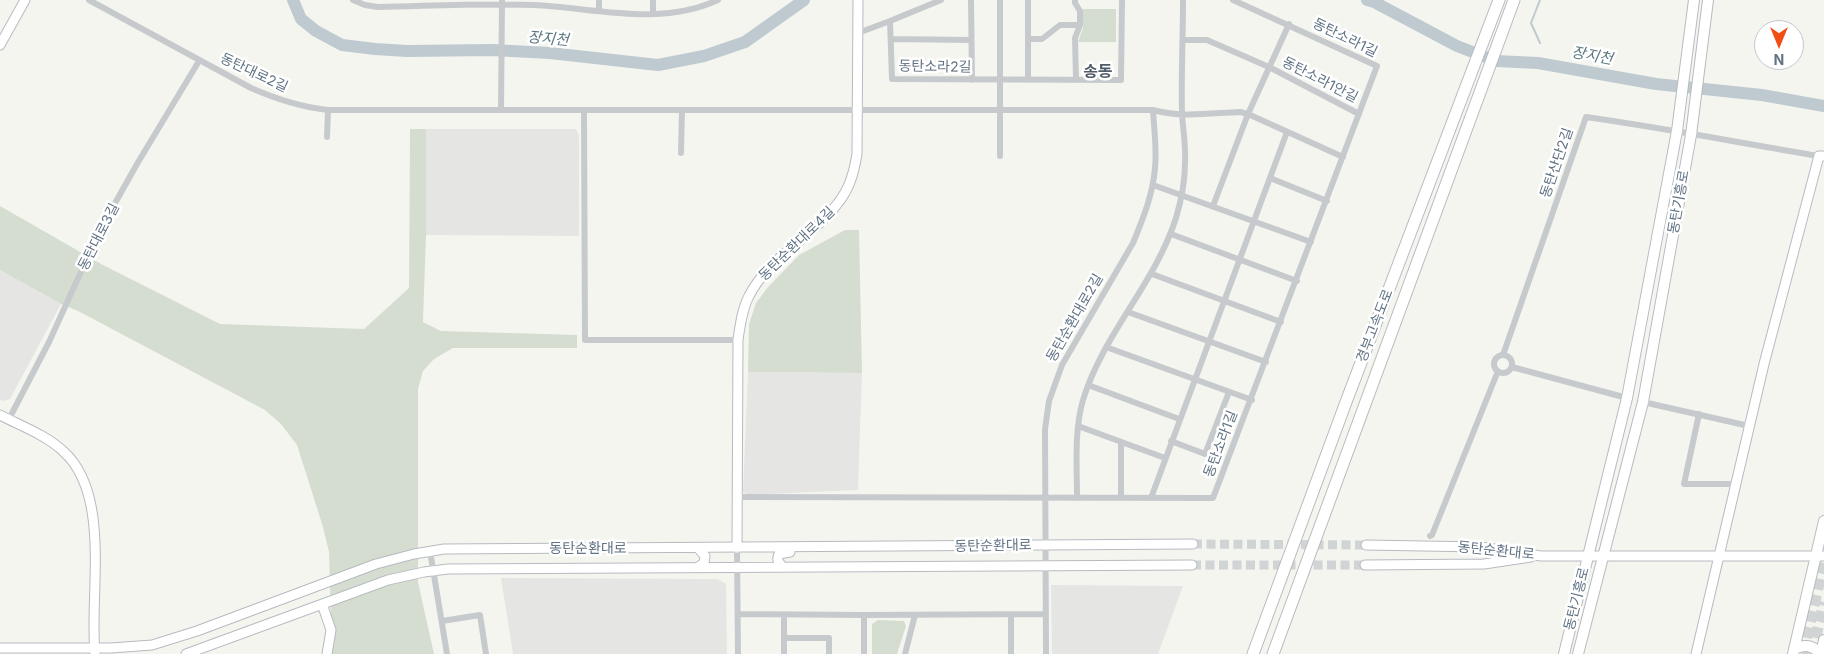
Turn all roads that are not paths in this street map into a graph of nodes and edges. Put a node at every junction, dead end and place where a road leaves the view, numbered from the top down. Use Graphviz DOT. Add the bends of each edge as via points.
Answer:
graph roads {
  1 [pos="25,0"];
  2 [pos="90,0"];
  3 [pos="353,0"];
  4 [pos="599,0"];
  5 [pos="653,0"];
  6 [pos="718,0"];
  7 [pos="858,0"];
  8 [pos="941,0"];
  9 [pos="971,0"];
  10 [pos="1000,0"];
  11 [pos="1028,0"];
  12 [pos="1075,0"];
  13 [pos="1122,0"];
  14 [pos="1184,0"];
  15 [pos="1233,0"];
  16 [pos="1499,0"];
  17 [pos="1514,0"];
  18 [pos="1694,0"];
  19 [pos="1708,0"];
  20 [pos="502,2"];
  21 [pos="533,2"];
  22 [pos="428,3"];
  23 [pos="474,3"];
  24 [pos="599,10"];
  25 [pos="653,14"];
  26 [pos="890,21"];
  27 [pos="1289,24"];
  28 [pos="1080,25"];
  29 [pos="858,33"];
  30 [pos="1028,39"];
  31 [pos="891,40"];
  32 [pos="971,40"];
  33 [pos="1183,40"];
  34 [pos="0,45"];
  35 [pos="199,61"];
  36 [pos="1269,68"];
  37 [pos="1076,79"];
  38 [pos="972,80"];
  39 [pos="1000,80"];
  40 [pos="1028,80"];
  41 [pos="328,110"];
  42 [pos="501,110"];
  43 [pos="584,110"];
  44 [pos="682,110"];
  45 [pos="858,110"];
  46 [pos="1000,110"];
  47 [pos="1153,110"];
  48 [pos="1182,114"];
  49 [pos="1248,114"];
  50 [pos="1359,114"];
  51 [pos="1677,131"];
  52 [pos="1287,132"];
  53 [pos="1691,134"];
  54 [pos="327,137"];
  55 [pos="681,153"];
  56 [pos="1000,156"];
  57 [pos="1822,156"];
  58 [pos="1343,158"];
  59 [pos="1270,178"];
  60 [pos="1153,185"];
  61 [pos="1182,194"];
  62 [pos="1326,201"];
  63 [pos="1213,206"];
  64 [pos="1254,221"];
  65 [pos="1171,234"];
  66 [pos="1311,242"];
  67 [pos="1239,259"];
  68 [pos="1152,274"];
  69 [pos="1297,281"];
  70 [pos="1224,300"];
  71 [pos="1128,312"];
  72 [pos="1281,322"];
  73 [pos="738,340"];
  74 [pos="1208,341"];
  75 [pos="1106,347"];
  76 [pos="1503,356"];
  77 [pos="1266,362"];
  78 [pos="1512,367"];
  79 [pos="1498,371"];
  80 [pos="1194,379"];
  81 [pos="1088,384"];
  82 [pos="1229,392"];
  83 [pos="1627,398"];
  84 [pos="1252,400"];
  85 [pos="1642,402"];
  86 [pos="1699,414"];
  87 [pos="0,415"];
  88 [pos="1180,419"];
  89 [pos="9,420"];
  90 [pos="1078,426"];
  91 [pos="1750,426"];
  92 [pos="1121,442"];
  93 [pos="1171,442"];
  94 [pos="1165,458"];
  95 [pos="1736,484"];
  96 [pos="737,497"];
  97 [pos="1046,498"];
  98 [pos="1077,498"];
  99 [pos="1121,498"];
  100 [pos="1151,498"];
  101 [pos="1824,521"];
  102 [pos="1430,536"];
  103 [pos="1193,544"];
  104 [pos="1046,545"];
  105 [pos="1366,545"];
  106 [pos="845,547"];
  107 [pos="698,548"];
  108 [pos="737,548"];
  109 [pos="430,551"];
  110 [pos="1719,555"];
  111 [pos="1541,556"];
  112 [pos="1588,556"];
  113 [pos="1602,556"];
  114 [pos="1820,556"];
  115 [pos="1192,565"];
  116 [pos="1365,565"];
  117 [pos="1046,566"];
  118 [pos="698,567"];
  119 [pos="783,567"];
  120 [pos="737,568"];
  121 [pos="434,570"];
  122 [pos="322,604"];
  123 [pos="738,614"];
  124 [pos="1046,614"];
  125 [pos="784,615"];
  126 [pos="864,615"];
  127 [pos="915,615"];
  128 [pos="1011,615"];
  129 [pos="442,621"];
  130 [pos="784,638"];
  131 [pos="1824,640"];
  132 [pos="0,648"];
  133 [pos="95,651"];
  134 [pos="1793,652"];
  135 [pos="186,654"];
  136 [pos="327,654"];
  137 [pos="447,654"];
  138 [pos="486,654"];
  139 [pos="738,654"];
  140 [pos="784,654"];
  141 [pos="829,654"];
  142 [pos="864,654"];
  143 [pos="905,654"];
  144 [pos="1011,654"];
  145 [pos="1046,654"];
  146 [pos="1253,654"];
  147 [pos="1273,654"];
  148 [pos="1564,654"];
  149 [pos="1578,654"];
  150 [pos="1696,654"];
  151 [pos="1821,654"];
  1 -- 34 [label="main road"];
  2 -- 35 [label="street, 동탄대로2길"];
  3 -- 22 [label="street" via="378,7"];
  4 -- 24 [label="street"];
  5 -- 25 [label="street"];
  6 -- 25 [label="street" via="681,12"];
  7 -- 29 [label="main road, 동탄순환대로4길"];
  8 -- 26 [label="street"];
  9 -- 32 [label="street"];
  10 -- 39 [label="street"];
  11 -- 30 [label="street"];
  12 -- 28 [label="street" via="1080,11"];
  13 -- 37 [label="street, 동탄소라2길" via="1122,80"];
  14 -- 33 [label="street"];
  15 -- 27 [label="street, 동탄소라1길"];
  16 -- 146 [label="highway, 경부고속도로"];
  17 -- 147 [label="highway, 경부고속도로"];
  18 -- 51 [label="main road, 동탄기흥로"];
  19 -- 53 [label="main road, 동탄기흥로"];
  20 -- 21 [label="street"];
  20 -- 23 [label="street"];
  20 -- 42 [label="street"];
  21 -- 24 [label="street"];
  22 -- 23 [label="street"];
  24 -- 25 [label="street"];
  26 -- 29 [label="street"];
  26 -- 31 [label="street, 동탄소라2길"];
  27 -- 36 [label="street, 동탄소라1안길"];
  27 -- 50 [label="street, 동탄소라1길" via="1377,66"];
  28 -- 30 [label="street" via="1060,25 1042,39"];
  28 -- 37 [label="street" via="1075,38"];
  29 -- 45 [label="main road, 동탄순환대로4길"];
  30 -- 40 [label="street"];
  31 -- 32 [label="street"];
  31 -- 38 [label="street, 동탄소라2길" via="892,80"];
  32 -- 38 [label="street"];
  33 -- 36 [label="street, 동탄소라1안길" via="1207,40"];
  33 -- 48 [label="street"];
  35 -- 41 [label="street, 동탄대로2길" via="277,100"];
  35 -- 89 [label="street, 동탄대로3길" via="100,230"];
  36 -- 49 [label="street, 동탄소라1안길"];
  36 -- 50 [label="street, 동탄소라1안길"];
  37 -- 40 [label="street, 동탄소라2길"];
  38 -- 39 [label="street, 동탄소라2길"];
  39 -- 40 [label="street, 동탄소라2길"];
  39 -- 46 [label="street"];
  41 -- 42 [label="street, 동탄대로2길"];
  41 -- 54 [label="street"];
  42 -- 43 [label="street, 동탄대로2길"];
  43 -- 44 [label="street, 동탄대로2길"];
  43 -- 73 [label="street" via="585,340"];
  44 -- 45 [label="street, 동탄대로2길"];
  44 -- 55 [label="street"];
  45 -- 46 [label="street, 동탄대로2길"];
  45 -- 73 [label="main road, 동탄순환대로4길" via="857,154 849,186 827,216 757,281 748,297"];
  46 -- 47 [label="street, 동탄대로2길"];
  46 -- 56 [label="street"];
  47 -- 48 [label="street"];
  47 -- 60 [label="street, 동탄순환대로2길" via="1156,166"];
  48 -- 49 [label="street"];
  48 -- 61 [label="street" via="1185,162"];
  49 -- 52 [label="street"];
  49 -- 63 [label="street, 동탄소라1안길"];
  50 -- 58 [label="street, 동탄소라1길"];
  51 -- 53 [label="street, 동탄산단2길"];
  51 -- 76 [label="street, 동탄산단2길" via="1586,118"];
  51 -- 83 [label="main road, 동탄기흥로"];
  52 -- 58 [label="street"];
  52 -- 59 [label="street"];
  53 -- 57 [label="street, 동탄산단2길"];
  53 -- 85 [label="main road, 동탄기흥로"];
  57 -- 91 [label="main road"];
  58 -- 62 [label="street, 동탄소라1길"];
  59 -- 62 [label="street"];
  59 -- 64 [label="street"];
  60 -- 61 [label="street"];
  60 -- 97 [label="street, 동탄순환대로2길" via="1133,243 1078,335 1054,383 1045,429"];
  61 -- 63 [label="street"];
  61 -- 65 [label="street"];
  62 -- 66 [label="street, 동탄소라1길"];
  63 -- 64 [label="street"];
  64 -- 66 [label="street"];
  64 -- 67 [label="street"];
  65 -- 67 [label="street"];
  65 -- 68 [label="street"];
  66 -- 69 [label="street, 동탄소라1길"];
  67 -- 69 [label="street"];
  67 -- 70 [label="street"];
  68 -- 70 [label="street"];
  68 -- 71 [label="street"];
  69 -- 72 [label="street, 동탄소라1길"];
  70 -- 72 [label="street"];
  70 -- 74 [label="street"];
  71 -- 74 [label="street"];
  71 -- 75 [label="street"];
  72 -- 77 [label="street, 동탄소라1길"];
  73 -- 96 [label="main road, 동탄순환대로4길"];
  74 -- 77 [label="street"];
  74 -- 80 [label="street"];
  75 -- 80 [label="street"];
  75 -- 81 [label="street"];
  76 -- 78 [label="street" via="1510,358"];
  76 -- 79 [label="street" via="1495,362"];
  77 -- 84 [label="street, 동탄소라1길"];
  78 -- 79 [label="street" via="1505,373"];
  78 -- 83 [label="street"];
  79 -- 102 [label="street"];
  80 -- 82 [label="street"];
  80 -- 88 [label="street"];
  81 -- 88 [label="street"];
  81 -- 90 [label="street"];
  82 -- 84 [label="street"];
  82 -- 93 [label="street" via="1205,454"];
  83 -- 112 [label="main road, 동탄기흥로"];
  84 -- 100 [label="street, 동탄소라1길" via="1214,498"];
  85 -- 86 [label="street"];
  85 -- 113 [label="main road, 동탄기흥로"];
  86 -- 91 [label="street"];
  86 -- 95 [label="street" via="1684,484"];
  87 -- 89 [label="main road"];
  88 -- 93 [label="street"];
  89 -- 133 [label="main road" via="64,451 87,488 94,522"];
  90 -- 92 [label="street"];
  90 -- 98 [label="street"];
  91 -- 95 [label="main road"];
  92 -- 94 [label="street"];
  92 -- 99 [label="street"];
  93 -- 94 [label="street"];
  94 -- 100 [label="street"];
  95 -- 110 [label="main road"];
  96 -- 97 [label="street, 동탄소라1길"];
  96 -- 108 [label="main road, 동탄순환대로4길"];
  97 -- 98 [label="street, 동탄소라1길"];
  97 -- 104 [label="street, 동탄순환대로2길"];
  98 -- 99 [label="street, 동탄소라1길"];
  99 -- 100 [label="street, 동탄소라1길"];
  101 -- 114 [label="main road"];
  103 -- 104 [label="main road, 동탄순환대로"];
  104 -- 106 [label="main road, 동탄순환대로"];
  104 -- 117 [label="street, 동탄순환대로2길"];
  105 -- 111 [label="main road, 동탄순환대로" via="1482,547"];
  106 -- 108 [label="main road, 동탄순환대로"];
  106 -- 119 [label="main road" via="779,554 778,560"];
  107 -- 108 [label="main road, 동탄순환대로"];
  107 -- 109 [label="main road, 동탄순환대로"];
  107 -- 118 [label="main road" via="705,556 704,563"];
  108 -- 120 [label="street"];
  109 -- 121 [label="street"];
  109 -- 133 [label="main road, 동탄순환대로" via="376,564 170,640"];
  110 -- 113 [label="main road"];
  110 -- 114 [label="main road"];
  110 -- 150 [label="main road"];
  111 -- 112 [label="main road"];
  111 -- 116 [label="main road, 동탄순환대로" via="1484,564"];
  112 -- 113 [label="main road"];
  112 -- 148 [label="main road, 동탄기흥로"];
  113 -- 149 [label="main road, 동탄기흥로"];
  114 -- 134 [label="main road"];
  115 -- 117 [label="main road, 동탄순환대로"];
  117 -- 119 [label="main road, 동탄순환대로"];
  117 -- 124 [label="street, 동탄순환대로2길"];
  118 -- 120 [label="main road, 동탄순환대로"];
  118 -- 121 [label="main road, 동탄순환대로"];
  119 -- 120 [label="main road, 동탄순환대로"];
  120 -- 123 [label="street"];
  121 -- 122 [label="main road, 동탄순환대로" via="388,580"];
  121 -- 129 [label="street"];
  122 -- 135 [label="main road, 동탄순환대로"];
  122 -- 136 [label="main road" via="331,630"];
  123 -- 125 [label="street"];
  123 -- 139 [label="street"];
  124 -- 128 [label="street"];
  124 -- 145 [label="street, 동탄순환대로2길"];
  125 -- 126 [label="street"];
  125 -- 130 [label="street"];
  126 -- 127 [label="street"];
  126 -- 142 [label="street"];
  127 -- 128 [label="street"];
  127 -- 143 [label="street"];
  128 -- 144 [label="street"];
  129 -- 137 [label="street"];
  129 -- 138 [label="street" via="480,615"];
  130 -- 140 [label="street"];
  130 -- 141 [label="street" via="829,638"];
  131 -- 151 [label="main road"];
  132 -- 133 [label="main road, 동탄순환대로"];
  134 -- 151 [label="main road" via="1800,646 1809,646"];
}
